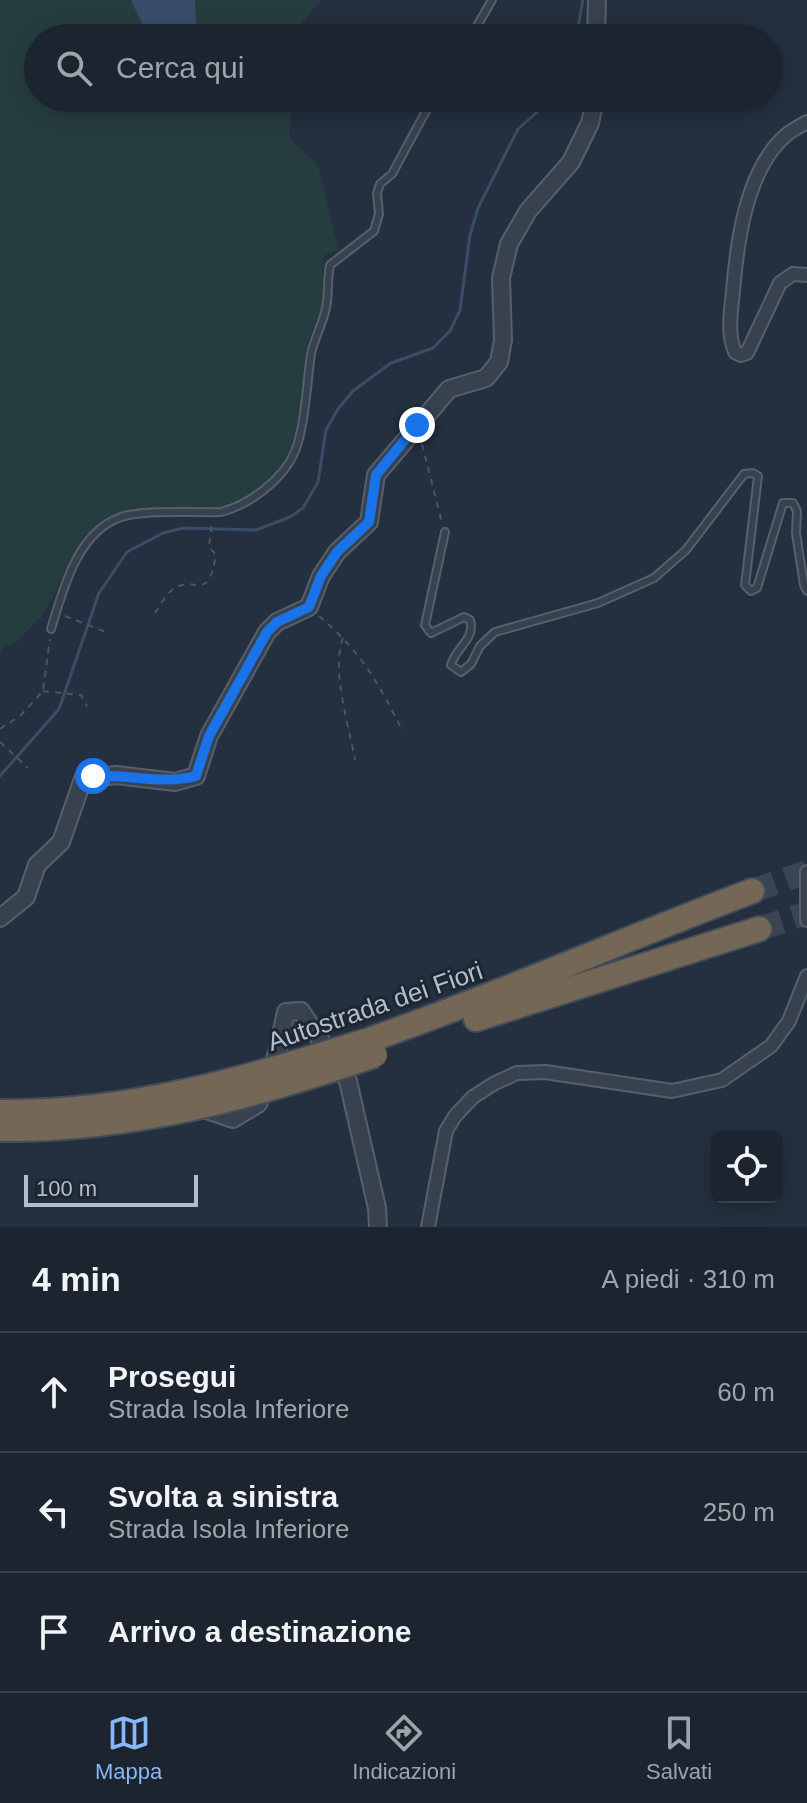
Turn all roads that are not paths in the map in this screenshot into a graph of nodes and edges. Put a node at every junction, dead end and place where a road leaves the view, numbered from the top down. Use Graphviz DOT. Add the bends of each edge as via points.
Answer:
graph roads {
  1 [pos="492,0"];
  2 [pos="597,0"];
  3 [pos="478,24"];
  4 [pos="596,24"];
  5 [pos="425,112"];
  6 [pos="592,112"];
  7 [pos="807,122"];
  8 [pos="807,275"];
  9 [pos="445,532"];
  10 [pos="807,591"];
  11 [pos="51,629"];
  12 [pos="807,872"];
  13 [pos="752,891"];
  14 [pos="0,918"];
  15 [pos="807,920"];
  16 [pos="759,929"];
  17 [pos="807,976"];
  18 [pos="374,1047"];
  19 [pos="0,1103"];
  20 [pos="0,1112"];
  21 [pos="0,1129"];
  22 [pos="378,1227"];
  23 [pos="428,1227"];
  1 -- 3 [label="lane"];
  2 -- 4 [label="street"];
  5 -- 11 [label="lane" via="392,174 380,184 374,231 330,265 327,303 311,351 295,451 276,479 233,509 124,516 106,524 75,563"];
  6 -- 14 [label="street" via="571,162 528,211 509,244 501,278 499,362 486,378 449,389 376,475 369,522 337,552 309,607 267,632 209,736 196,776 175,782 116,775 83,779 61,842 37,865 26,897"];
  7 -- 8 [label="street" via="773,151 742,220 731,309 735,352 747,353 780,283 793,274"];
  9 -- 10 [label="lane" via="425,625 431,633 464,617 470,620 468,640 451,665 461,672 495,632 598,603 654,578 686,550 744,474 758,476 759,484 745,585 751,591 757,588 777,519 783,503 789,502 797,511"];
  12 -- 15 [label="street"];
  13 -- 18 [label="highway, Autostrada dei Fiori"];
  16 -- 18 [label="highway, Autostrada dei Fiori"];
  17 -- 23 [label="street" via="789,1021 771,1046 722,1080 672,1091 545,1072 517,1073 473,1097 446,1131"];
  18 -- 20 [label="highway, Autostrada dei Fiori, bridge" via="155,1098"];
  18 -- 21 [label="highway, Autostrada dei Fiori, bridge" via="273,1089 214,1104 75,1126"];
  19 -- 22 [label="street" via="138,1090 233,1119 258,1104 286,1012 301,1011 348,1081"];
}
